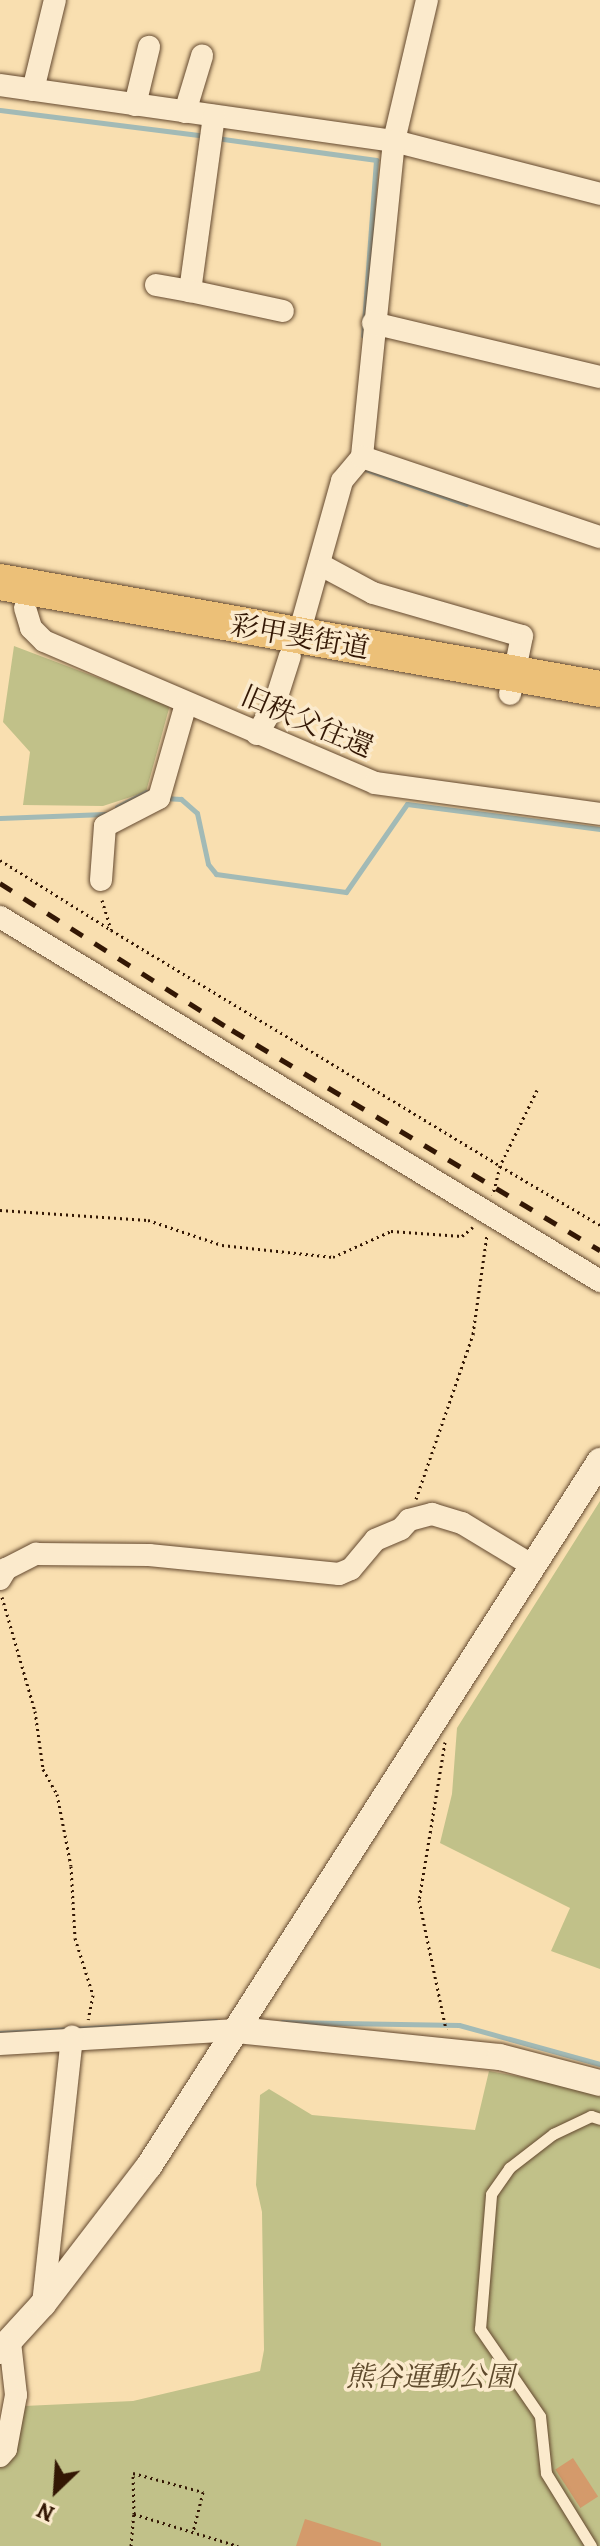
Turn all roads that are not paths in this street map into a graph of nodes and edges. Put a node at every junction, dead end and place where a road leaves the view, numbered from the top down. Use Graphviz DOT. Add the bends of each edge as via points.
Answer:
graph roads {
  1 [pos="55,0"];
  2 [pos="427,0"];
  3 [pos="149,47"];
  4 [pos="202,56"];
  5 [pos="0,85"];
  6 [pos="33,90"];
  7 [pos="135,105"];
  8 [pos="185,112"];
  9 [pos="214,116"];
  10 [pos="394,141"];
  11 [pos="600,194"];
  12 [pos="156,285"];
  13 [pos="190,291"];
  14 [pos="283,311"];
  15 [pos="373,323"];
  16 [pos="600,377"];
  17 [pos="362,457"];
  18 [pos="600,537"];
  19 [pos="319,564"];
  20 [pos="0,582"];
  21 [pos="12,606"];
  22 [pos="294,647"];
  23 [pos="512,684"];
  24 [pos="600,689"];
  25 [pos="186,704"];
  26 [pos="600,709"];
  27 [pos="257,734"];
  28 [pos="600,814"];
  29 [pos="101,880"];
  30 [pos="0,917"];
  31 [pos="600,1281"];
  32 [pos="600,1461"];
  33 [pos="533,1566"];
  34 [pos="0,1579"];
  35 [pos="243,2020"];
  36 [pos="78,2037"];
  37 [pos="0,2044"];
  38 [pos="600,2083"];
  39 [pos="600,2119"];
  40 [pos="43,2304"];
  41 [pos="5,2346"];
  42 [pos="0,2456"];
  43 [pos="591,2546"];
  1 -- 6 [label="street"];
  2 -- 10 [label="street"];
  3 -- 7 [label="street"];
  4 -- 8 [label="street"];
  5 -- 6 [label="street"];
  6 -- 7 [label="street"];
  7 -- 8 [label="street"];
  8 -- 9 [label="street"];
  9 -- 10 [label="street"];
  9 -- 13 [label="street"];
  10 -- 11 [label="street"];
  10 -- 15 [label="street"];
  12 -- 13 [label="street"];
  13 -- 14 [label="street"];
  15 -- 16 [label="street"];
  15 -- 17 [label="street"];
  17 -- 18 [label="street"];
  17 -- 19 [label="street" via="342,481"];
  19 -- 22 [label="street"];
  19 -- 23 [label="street" via="373,593 522,636"];
  20 -- 22 [label="highway, 彩甲斐街道"];
  21 -- 22 [label="highway, 彩甲斐街道"];
  21 -- 25 [label="street, 旧秩父往還" via="44,641"];
  22 -- 23 [label="highway, 彩甲斐街道"];
  22 -- 27 [label="street" via="274,706"];
  23 -- 24 [label="highway, 彩甲斐街道"];
  23 -- 26 [label="highway, 彩甲斐街道"];
  25 -- 27 [label="street, 旧秩父往還"];
  25 -- 29 [label="street" via="165,788 145,808 105,826"];
  27 -- 28 [label="street, 旧秩父往還" via="375,783"];
  30 -- 31 [label="street"];
  32 -- 33 [label="street"];
  33 -- 34 [label="street" via="462,1523 421,1514 375,1540 351,1569 339,1574 149,1555 36,1554 6,1569"];
  33 -- 35 [label="street"];
  35 -- 36 [label="street"];
  35 -- 38 [label="street" via="500,2057"];
  35 -- 40 [label="street" via="149,2166"];
  36 -- 37 [label="street"];
  36 -- 40 [label="street"];
  39 -- 43 [label="lane" via="591,2116 553,2134 509,2168 491,2194 480,2329 540,2416 546,2473"];
  40 -- 41 [label="street"];
  41 -- 42 [label="street" via="16,2395 6,2449"];
}
